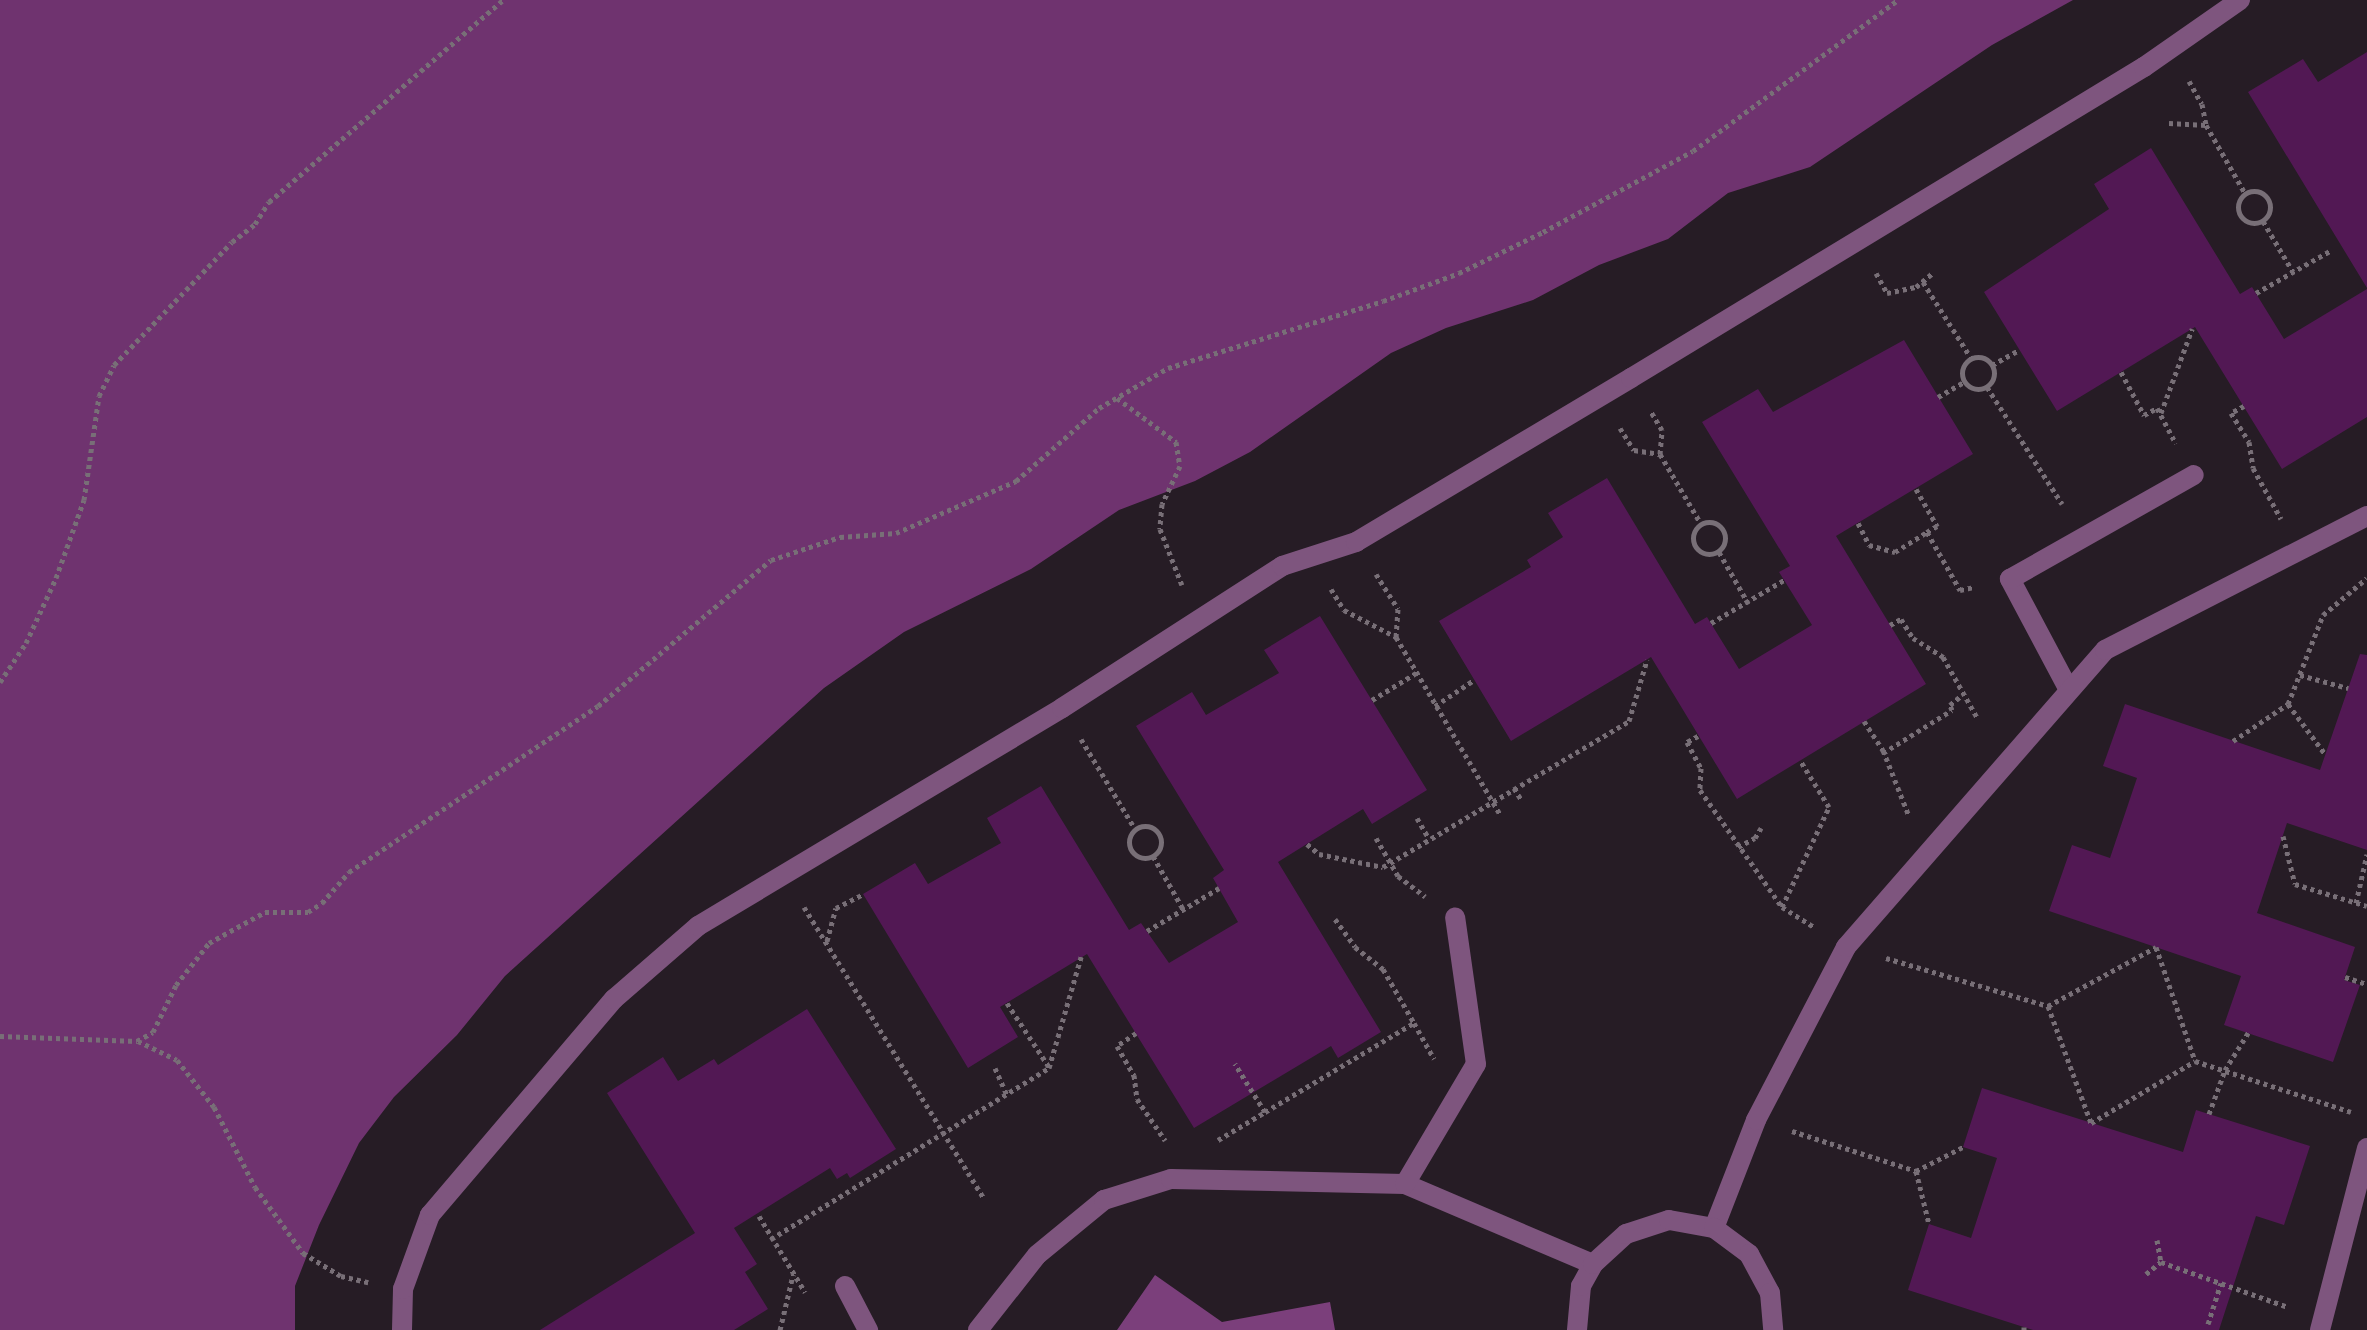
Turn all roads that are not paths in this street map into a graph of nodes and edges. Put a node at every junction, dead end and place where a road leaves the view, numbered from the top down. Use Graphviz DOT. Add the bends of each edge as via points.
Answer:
graph roads {
  1 [pos="2240,0"];
  2 [pos="2194,475"];
  3 [pos="2367,516"];
  4 [pos="2069,690"];
  5 [pos="1455,917"];
  6 [pos="2367,1148"];
  7 [pos="1405,1184"];
  8 [pos="1714,1228"];
  9 [pos="1593,1264"];
  10 [pos="845,1286"];
  11 [pos="2322,1324"];
  12 [pos="402,1330"];
  13 [pos="868,1330"];
  14 [pos="978,1330"];
  15 [pos="1577,1330"];
  16 [pos="1773,1330"];
  1 -- 12 [label="street" via="2144,67 1631,378 1356,542 1282,566 1062,708 698,926 614,999 430,1215 403,1289"];
  2 -- 4 [label="street" via="2010,579"];
  3 -- 4 [label="street" via="2105,650"];
  4 -- 8 [label="street" via="1846,947 1756,1120"];
  5 -- 7 [label="street" via="1476,1064"];
  6 -- 11 [label="street"];
  7 -- 9 [label="street"];
  7 -- 14 [label="street" via="1184,1171 1104,1200 1037,1255"];
  8 -- 9 [label="street" via="1669,1220 1647,1224 1608,1246"];
  8 -- 16 [label="street" via="1741,1246 1762,1272"];
  9 -- 15 [label="street" via="1581,1286"];
  10 -- 13 [label="street"];
}
